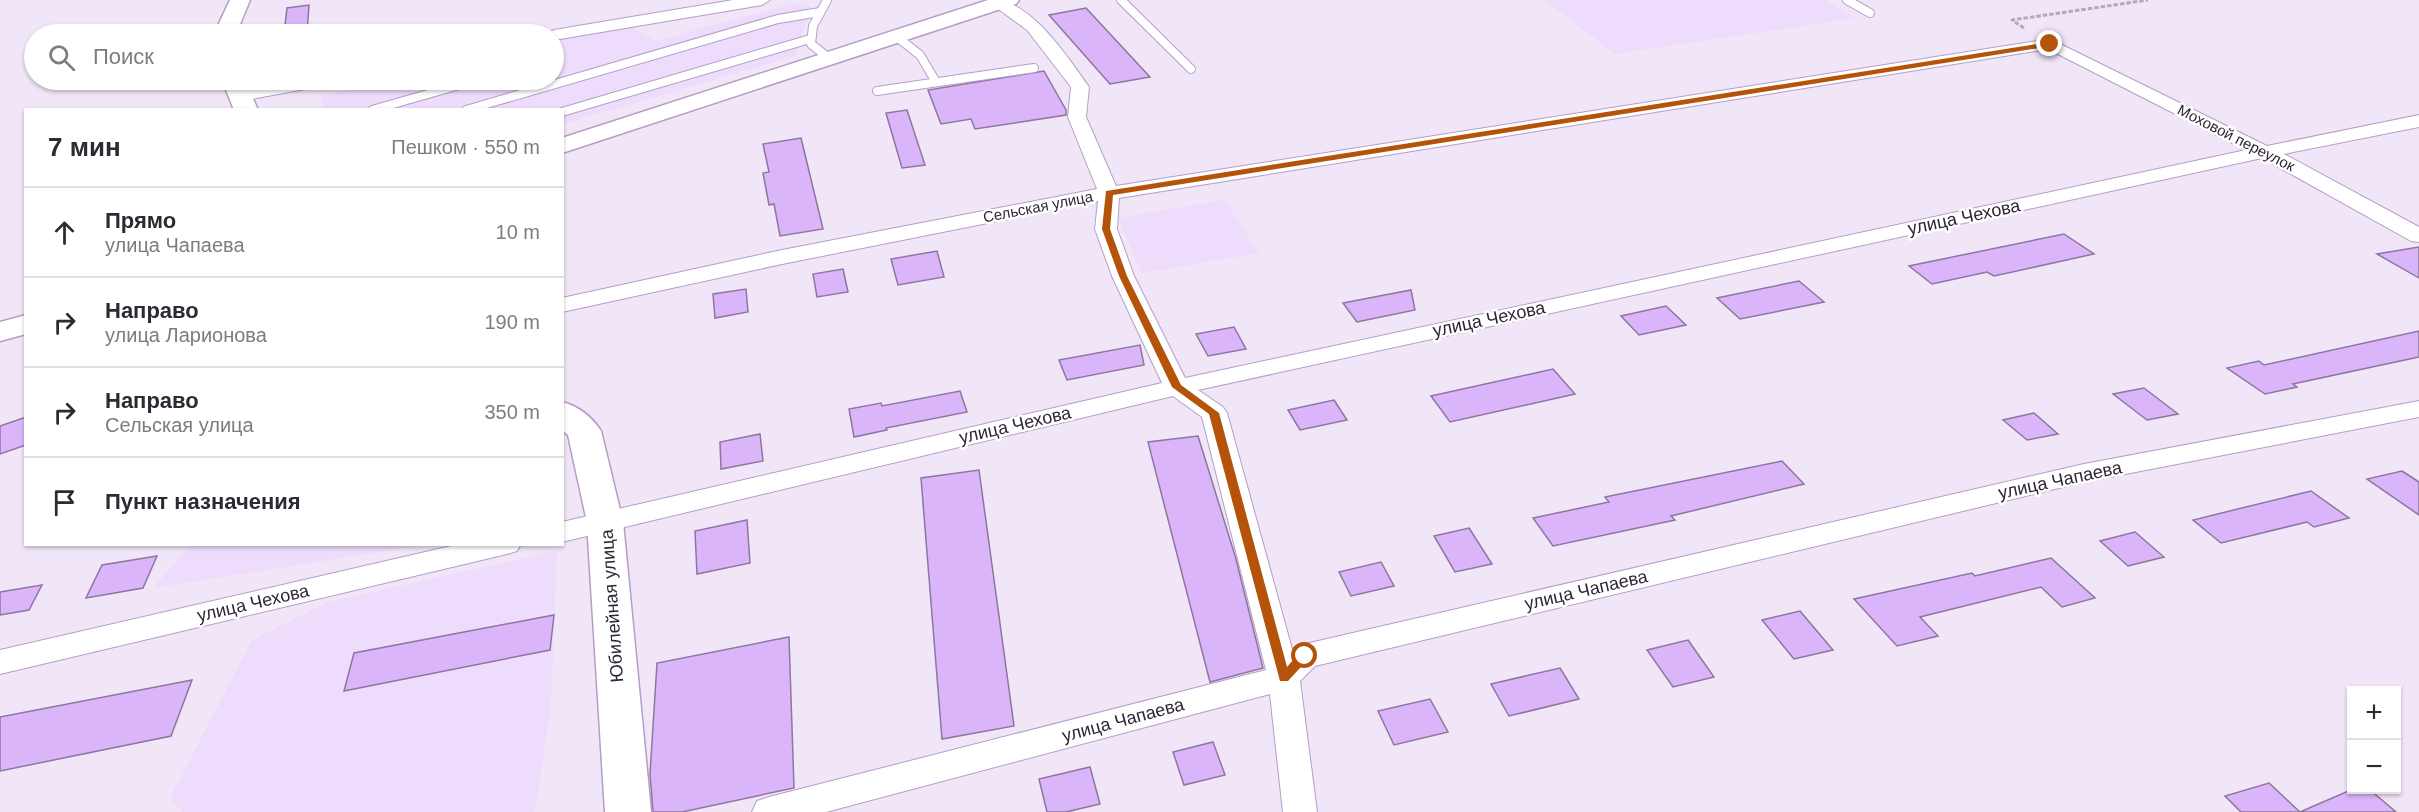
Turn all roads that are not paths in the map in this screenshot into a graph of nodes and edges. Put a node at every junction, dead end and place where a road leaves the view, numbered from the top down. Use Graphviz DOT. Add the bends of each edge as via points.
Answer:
graph roads {
  1 [pos="240,0"];
  2 [pos="762,0"];
  3 [pos="827,0"];
  4 [pos="1121,0"];
  5 [pos="1847,0"];
  6 [pos="1001,1"];
  7 [pos="820,12"];
  8 [pos="1870,13"];
  9 [pos="229,24"];
  10 [pos="564,33"];
  11 [pos="897,37"];
  12 [pos="810,39"];
  13 [pos="2050,44"];
  14 [pos="830,59"];
  15 [pos="1034,68"];
  16 [pos="1191,69"];
  17 [pos="564,82"];
  18 [pos="936,82"];
  19 [pos="269,90"];
  20 [pos="442,90"];
  21 [pos="535,90"];
  22 [pos="877,91"];
  23 [pos="240,95"];
  24 [pos="379,108"];
  25 [pos="473,108"];
  26 [pos="564,111"];
  27 [pos="2419,121"];
  28 [pos="564,145"];
  29 [pos="2265,152"];
  30 [pos="1109,193"];
  31 [pos="2419,236"];
  32 [pos="564,305"];
  33 [pos="24,325"];
  34 [pos="0,332"];
  35 [pos="1177,387"];
  36 [pos="2419,409"];
  37 [pos="564,414"];
  38 [pos="605,522"];
  39 [pos="564,532"];
  40 [pos="498,546"];
  41 [pos="0,662"];
  42 [pos="1284,678"];
  43 [pos="628,812"];
  44 [pos="769,812"];
  45 [pos="1300,812"];
  1 -- 9 [label="main road"];
  2 -- 10 [label="street"];
  3 -- 7 [label="lane"];
  4 -- 16 [label="lane"];
  5 -- 8 [label="lane"];
  6 -- 11 [label="main road"];
  6 -- 30 [label="street" via="1033,26 1080,87 1077,117"];
  7 -- 12 [label="lane"];
  7 -- 17 [label="lane" via="793,15"];
  11 -- 14 [label="main road"];
  11 -- 18 [label="lane" via="920,55"];
  12 -- 14 [label="lane"];
  12 -- 26 [label="lane"];
  13 -- 29 [label="street, Моховой переулок"];
  13 -- 30 [label="street, Сельская улица"];
  14 -- 28 [label="main road"];
  15 -- 18 [label="lane"];
  18 -- 22 [label="lane"];
  19 -- 23 [label="street"];
  20 -- 24 [label="lane"];
  21 -- 25 [label="lane"];
  27 -- 29 [label="street, улица Чехова"];
  29 -- 31 [label="street, Моховой переулок"];
  29 -- 35 [label="street, улица Чехова"];
  30 -- 32 [label="street, Сельская улица"];
  30 -- 35 [label="street" via="1106,229 1123,276"];
  33 -- 34 [label="main road"];
  35 -- 38 [label="street, улица Чехова"];
  35 -- 42 [label="street" via="1214,413"];
  36 -- 42 [label="street, улица Чапаева" via="2084,473 1305,656"];
  37 -- 38 [label="main road, Юбилейная улица" via="585,431"];
  38 -- 39 [label="street, улица Чехова"];
  38 -- 43 [label="main road, Юбилейная улица"];
  40 -- 41 [label="street, улица Чехова"];
  42 -- 44 [label="street, улица Чапаева"];
  42 -- 45 [label="street"];
}
